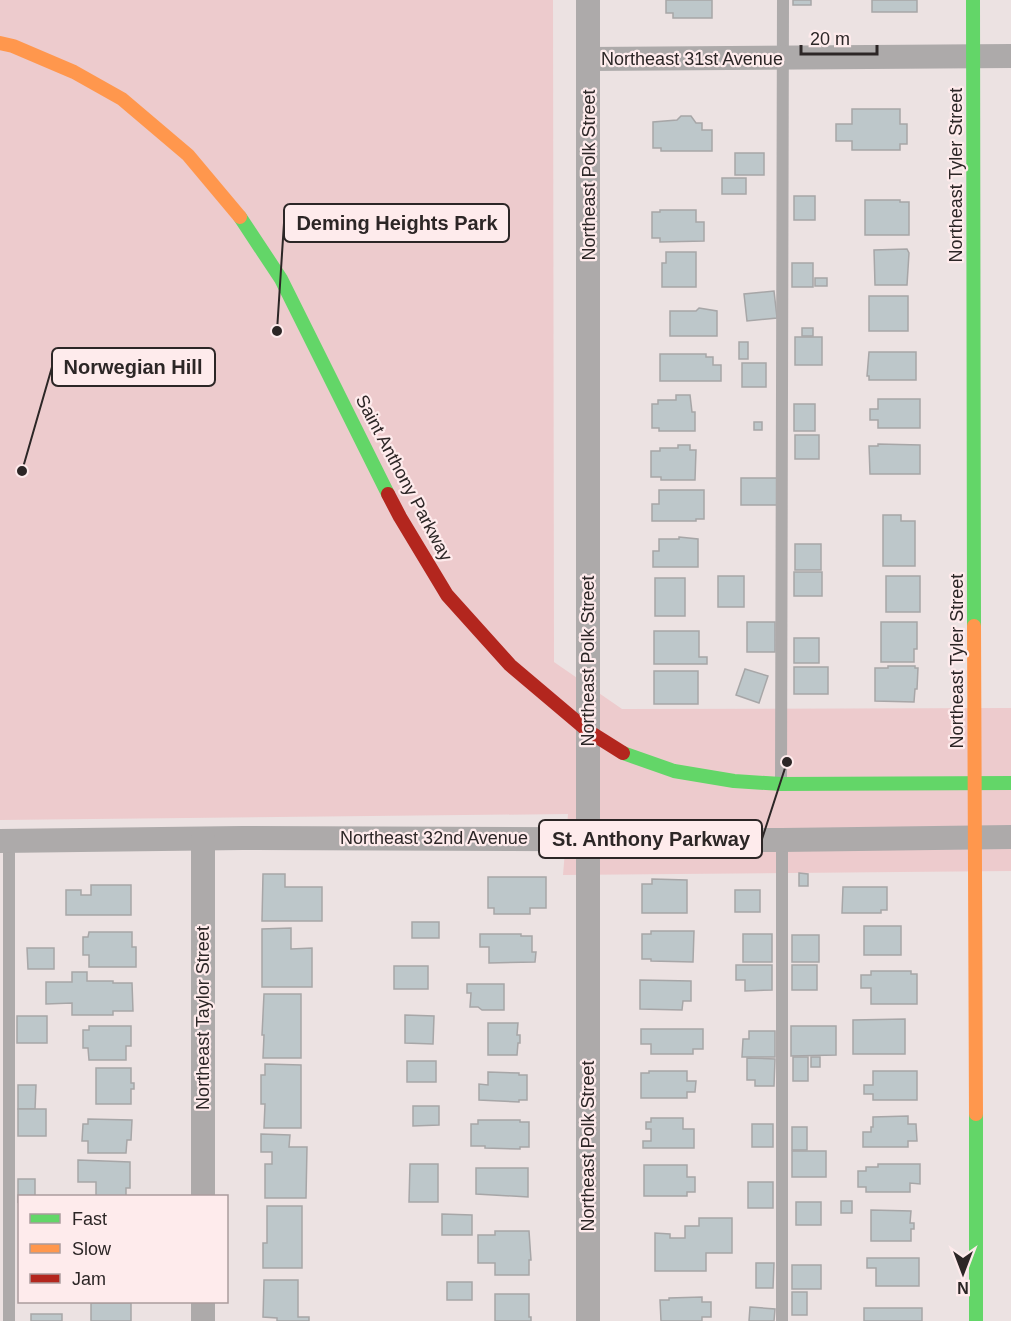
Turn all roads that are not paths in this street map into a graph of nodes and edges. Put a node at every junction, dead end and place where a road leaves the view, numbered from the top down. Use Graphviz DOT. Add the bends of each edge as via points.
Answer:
graph roads {
  1 [pos="588,0"];
  2 [pos="783,0"];
  3 [pos="973,0"];
  4 [pos="0,43"];
  5 [pos="973,56"];
  6 [pos="1011,56"];
  7 [pos="589,58"];
  8 [pos="784,58"];
  9 [pos="588,731"];
  10 [pos="976,783"];
  11 [pos="1011,783"];
  12 [pos="781,784"];
  13 [pos="976,837"];
  14 [pos="1011,837"];
  15 [pos="203,839"];
  16 [pos="588,840"];
  17 [pos="782,840"];
  18 [pos="4,841"];
  19 [pos="203,1195"];
  20 [pos="203,1303"];
  21 [pos="9,1321"];
  22 [pos="203,1321"];
  23 [pos="588,1321"];
  24 [pos="782,1321"];
  25 [pos="976,1321"];
  1 -- 7 [label="street, Northeast Polk Street"];
  2 -- 8 [label="lane"];
  3 -- 5 [label="street, Northeast Tyler Street"];
  4 -- 9 [label="street, Saint Anthony Parkway" via="74,72 122,99 188,155 238,215 281,279 400,517 447,595 510,665"];
  5 -- 6 [label="street, Northeast 31st Avenue"];
  5 -- 8 [label="street, Northeast 31st Avenue"];
  5 -- 10 [label="street, Northeast Tyler Street"];
  7 -- 8 [label="street, Northeast 31st Avenue"];
  7 -- 9 [label="street, Northeast Polk Street"];
  8 -- 12 [label="lane"];
  9 -- 12 [label="street, Saint Anthony Parkway" via="626,755 674,771"];
  9 -- 16 [label="street, Northeast Polk Street"];
  10 -- 11 [label="street, Saint Anthony Parkway"];
  10 -- 12 [label="street, Saint Anthony Parkway"];
  10 -- 13 [label="street, Northeast Tyler Street"];
  13 -- 14 [label="street, Northeast 32nd Avenue"];
  13 -- 17 [label="street, Northeast 32nd Avenue"];
  13 -- 25 [label="street, Northeast Tyler Street"];
  15 -- 16 [label="street, Northeast 32nd Avenue"];
  15 -- 18 [label="street, Northeast 32nd Avenue"];
  15 -- 19 [label="street, Northeast Taylor Street"];
  16 -- 17 [label="street, Northeast 32nd Avenue"];
  16 -- 23 [label="street, Northeast Polk Street"];
  17 -- 24 [label="lane"];
  18 -- 21 [label="lane"];
  20 -- 22 [label="street"];
}
